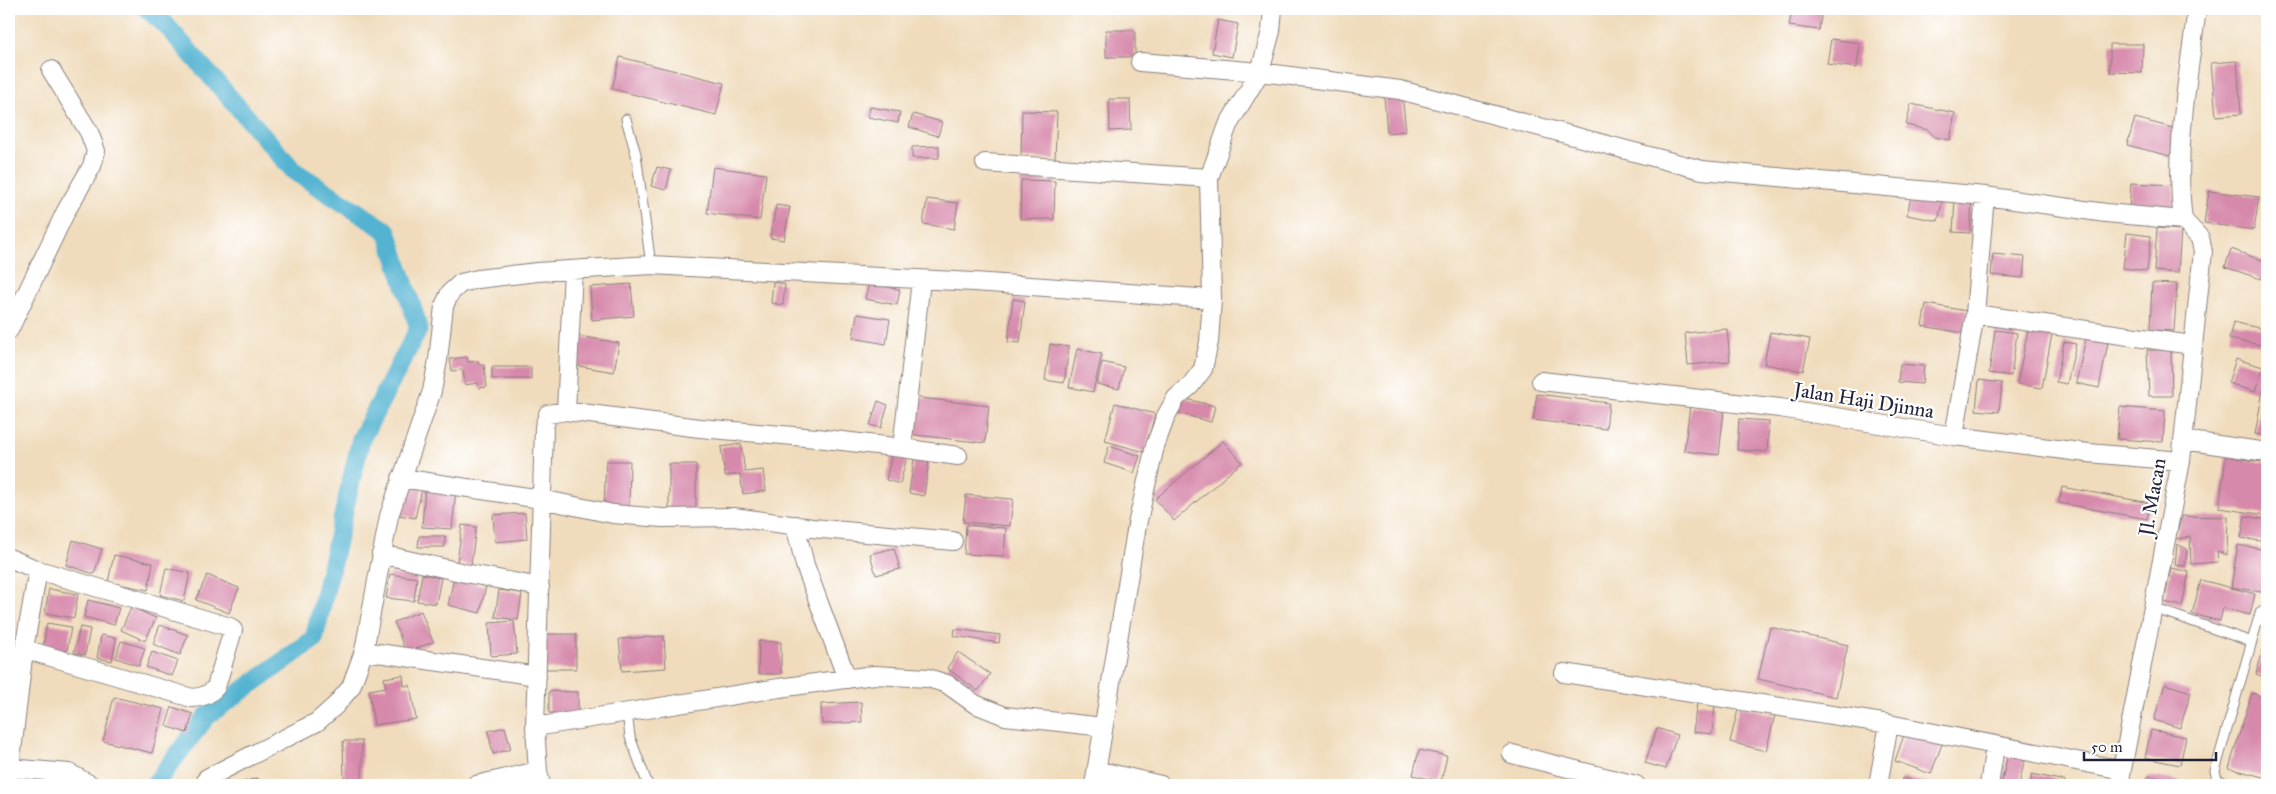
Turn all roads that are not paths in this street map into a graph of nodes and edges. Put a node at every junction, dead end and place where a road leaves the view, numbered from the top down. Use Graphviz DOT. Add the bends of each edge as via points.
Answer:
graph roads {
  1 [pos="1273,9"];
  2 [pos="2197,9"];
  3 [pos="1140,62"];
  4 [pos="51,70"];
  5 [pos="1260,72"];
  6 [pos="626,119"];
  7 [pos="985,163"];
  8 [pos="1209,178"];
  9 [pos="1985,196"];
  10 [pos="2182,220"];
  11 [pos="651,265"];
  12 [pos="572,270"];
  13 [pos="921,280"];
  14 [pos="1212,299"];
  15 [pos="1974,314"];
  16 [pos="9,330"];
  17 [pos="2192,345"];
  18 [pos="1541,381"];
  19 [pos="566,412"];
  20 [pos="1954,436"];
  21 [pos="2183,440"];
  22 [pos="902,448"];
  23 [pos="2267,452"];
  24 [pos="958,456"];
  25 [pos="2181,461"];
  26 [pos="401,478"];
  27 [pos="541,499"];
  28 [pos="795,525"];
  29 [pos="953,541"];
  30 [pos="381,554"];
  31 [pos="9,558"];
  32 [pos="38,570"];
  33 [pos="540,586"];
  34 [pos="2267,609"];
  35 [pos="2159,610"];
  36 [pos="2252,642"];
  37 [pos="24,649"];
  38 [pos="364,651"];
  39 [pos="1564,673"];
  40 [pos="537,676"];
  41 [pos="847,680"];
  42 [pos="15,683"];
  43 [pos="627,712"];
  44 [pos="1889,724"];
  45 [pos="535,727"];
  46 [pos="1103,727"];
  47 [pos="1995,746"];
  48 [pos="1512,754"];
  49 [pos="9,771"];
  50 [pos="540,778"];
  51 [pos="1095,778"];
  52 [pos="2120,778"];
  53 [pos="90,785"];
  54 [pos="205,785"];
  55 [pos="476,785"];
  56 [pos="648,785"];
  57 [pos="1161,785"];
  58 [pos="1636,785"];
  59 [pos="1878,785"];
  60 [pos="1988,785"];
  61 [pos="2229,785"];
  1 -- 5 [label="street"];
  2 -- 10 [label="street" via="2182,139 2179,187"];
  3 -- 5 [label="street"];
  4 -- 16 [label="street" via="89,132 96,151 92,166 66,211"];
  5 -- 8 [label="street" via="1228,125"];
  5 -- 9 [label="street" via="1400,90 1702,170"];
  6 -- 11 [label="lane" via="636,154"];
  7 -- 8 [label="street"];
  8 -- 14 [label="street"];
  9 -- 10 [label="street"];
  9 -- 15 [label="street"];
  10 -- 17 [label="street, Jl. Macan" via="2200,238 2203,251"];
  11 -- 12 [label="street"];
  11 -- 13 [label="street"];
  12 -- 19 [label="street"];
  12 -- 26 [label="street" via="478,279 461,284 450,293 444,306 432,391"];
  13 -- 14 [label="street"];
  13 -- 22 [label="street"];
  14 -- 46 [label="street" via="1209,342 1203,369 1176,398 1155,446 1137,525"];
  15 -- 17 [label="street"];
  15 -- 20 [label="street"];
  17 -- 21 [label="street, Jl. Macan"];
  18 -- 20 [label="street, Jalan Haji Djinna" via="1780,408"];
  19 -- 22 [label="street"];
  19 -- 27 [label="street" via="548,414 546,419"];
  20 -- 25 [label="street, Jalan Haji Djinna"];
  21 -- 23 [label="street"];
  21 -- 25 [label="street, Jl. Macan"];
  22 -- 24 [label="street"];
  25 -- 35 [label="street, Jl. Macan"];
  26 -- 27 [label="street"];
  26 -- 30 [label="street"];
  27 -- 28 [label="street" via="613,514 662,518 734,517"];
  27 -- 33 [label="street"];
  28 -- 29 [label="street"];
  28 -- 41 [label="street" via="805,564"];
  30 -- 33 [label="street"];
  30 -- 38 [label="street"];
  31 -- 32 [label="street"];
  32 -- 37 [label="street"];
  32 -- 37 [label="street" via="230,627 232,634 216,687 203,697 192,698"];
  33 -- 40 [label="street"];
  34 -- 36 [label="lane" via="2260,613"];
  35 -- 36 [label="lane"];
  35 -- 52 [label="street, Jl. Macan"];
  36 -- 61 [label="lane" via="2215,772 2217,779"];
  37 -- 42 [label="street"];
  38 -- 40 [label="street"];
  38 -- 54 [label="street" via="351,687 336,705 303,730 207,778"];
  39 -- 44 [label="street"];
  40 -- 45 [label="street"];
  41 -- 43 [label="street"];
  41 -- 46 [label="street" via="874,675 928,678 947,684 975,704 1006,716"];
  42 -- 49 [label="street"];
  43 -- 45 [label="street"];
  43 -- 56 [label="lane" via="630,737"];
  44 -- 47 [label="street"];
  44 -- 59 [label="street"];
  45 -- 50 [label="street"];
  46 -- 51 [label="street"];
  47 -- 52 [label="street"];
  47 -- 60 [label="street"];
  48 -- 58 [label="street"];
  49 -- 53 [label="street" via="69,773"];
  50 -- 55 [label="street"];
  51 -- 57 [label="street"];
}
